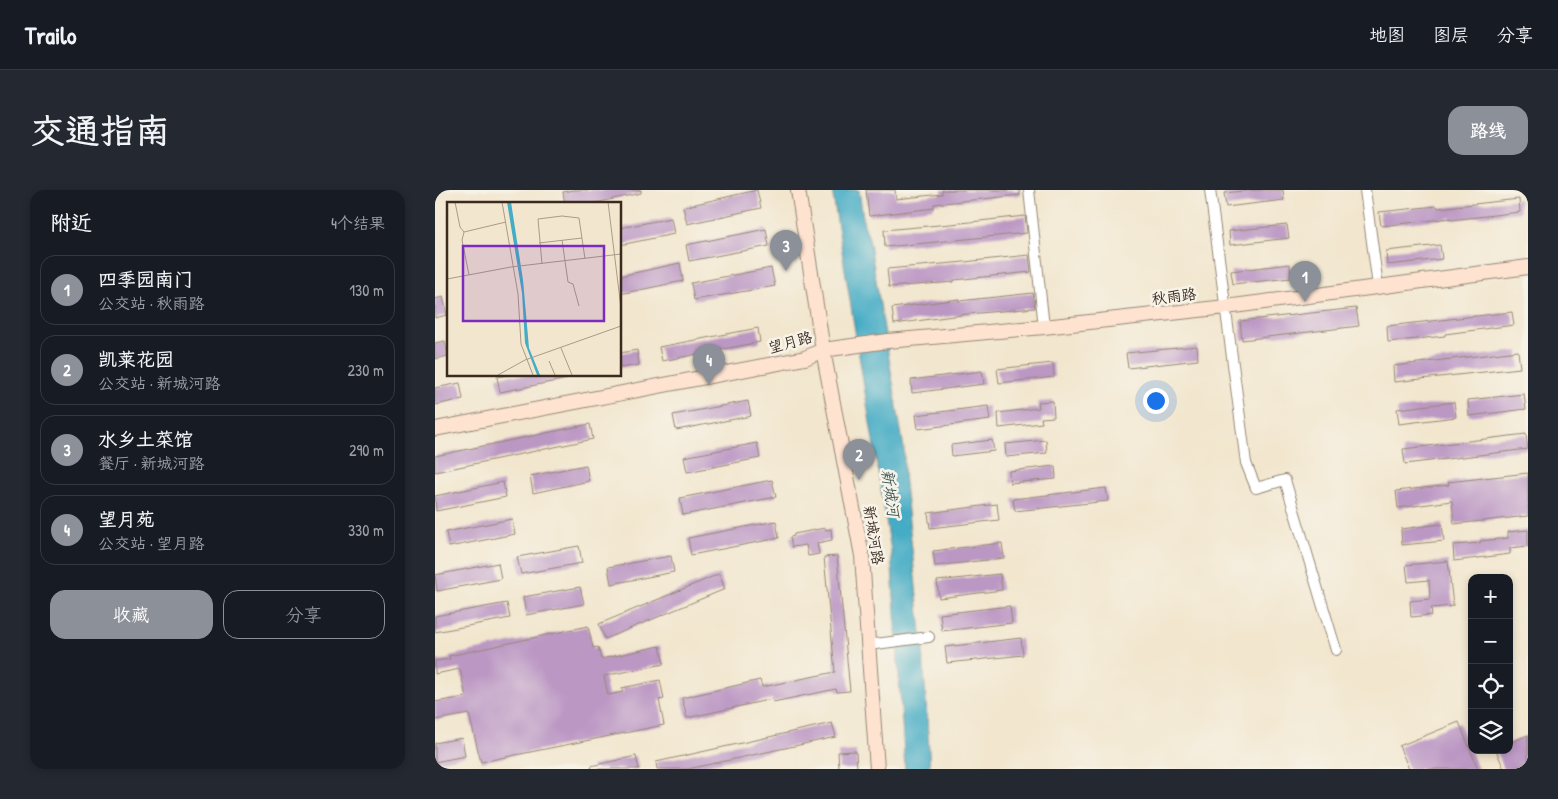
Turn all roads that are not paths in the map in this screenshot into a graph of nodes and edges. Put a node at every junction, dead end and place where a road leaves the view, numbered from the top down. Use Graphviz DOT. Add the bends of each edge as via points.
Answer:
graph roads {
  1 [pos="798,190"];
  2 [pos="1029,190"];
  3 [pos="1210,190"];
  4 [pos="1365,190"];
  5 [pos="1528,267"];
  6 [pos="1378,286"];
  7 [pos="1226,307"];
  8 [pos="1045,327"];
  9 [pos="823,350"];
  10 [pos="435,421"];
  11 [pos="435,429"];
  12 [pos="929,637"];
  13 [pos="868,645"];
  14 [pos="1336,650"];
  15 [pos="877,769"];
  1 -- 9 [label="street, 新城河路"];
  2 -- 8 [label="street"];
  3 -- 7 [label="street"];
  4 -- 6 [label="street"];
  5 -- 6 [label="street, 秋雨路"];
  6 -- 7 [label="street, 秋雨路"];
  7 -- 8 [label="street, 秋雨路"];
  7 -- 14 [label="street" via="1246,463 1256,488 1285,480"];
  8 -- 9 [label="street, 秋雨路" via="888,340"];
  9 -- 10 [label="street, 望月路" via="804,348"];
  9 -- 11 [label="street, 望月路" via="805,358"];
  9 -- 13 [label="street, 新城河路" via="862,556"];
  12 -- 13 [label="street"];
  13 -- 15 [label="street, 新城河路"];
}
